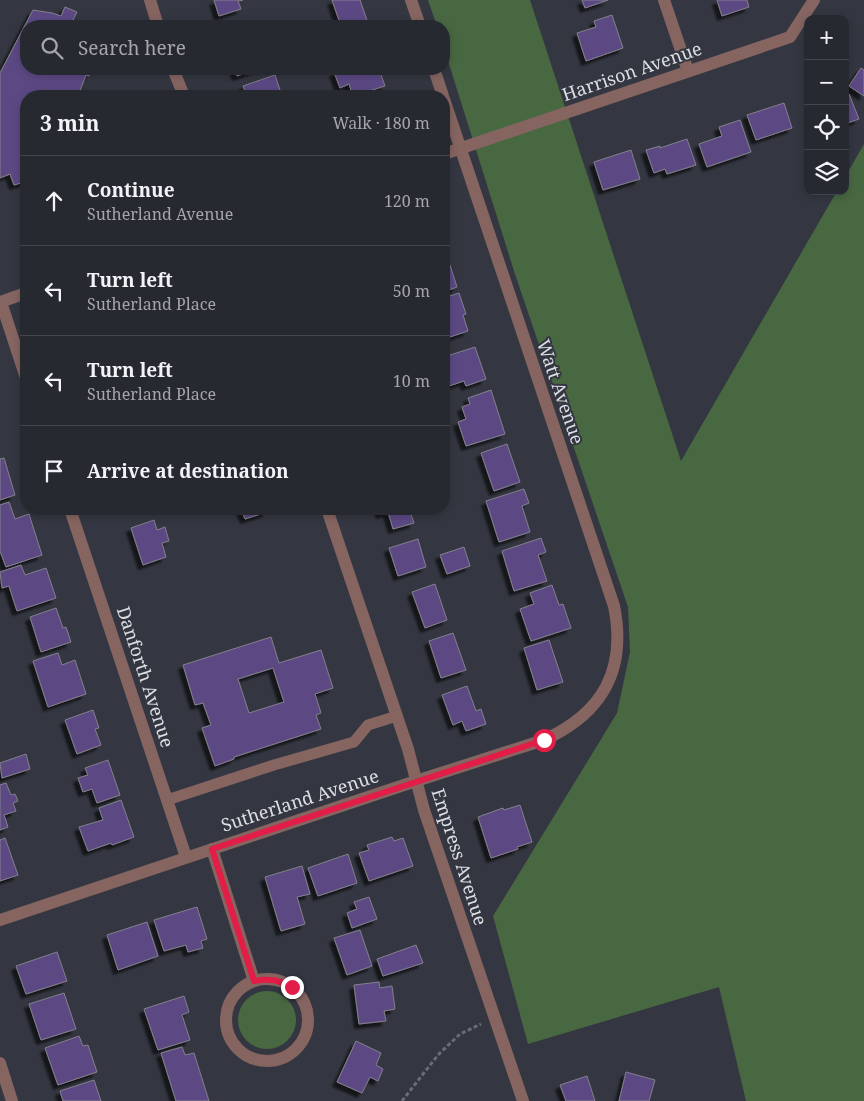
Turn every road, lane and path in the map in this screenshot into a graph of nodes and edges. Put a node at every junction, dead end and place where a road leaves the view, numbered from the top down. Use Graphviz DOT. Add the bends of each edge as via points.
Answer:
graph roads {
  1 [pos="150,0"];
  2 [pos="411,0"];
  3 [pos="664,0"];
  4 [pos="814,0"];
  5 [pos="156,20"];
  6 [pos="418,20"];
  7 [pos="688,71"];
  8 [pos="175,75"];
  9 [pos="436,75"];
  10 [pos="182,90"];
  11 [pos="441,90"];
  12 [pos="450,119"];
  13 [pos="460,149"];
  14 [pos="450,152"];
  15 [pos="20,296"];
  16 [pos="0,302"];
  17 [pos="20,360"];
  18 [pos="72,515"];
  19 [pos="329,515"];
  20 [pos="600,697"];
  21 [pos="397,716"];
  22 [pos="416,781"];
  23 [pos="167,800"];
  24 [pos="212,849"];
  25 [pos="186,857"];
  26 [pos="0,920"];
  27 [pos="254,981"];
  28 [pos="495,1018"];
  29 [pos="0,1063"];
  30 [pos="12,1101"];
  31 [pos="402,1101"];
  32 [pos="523,1101"];
  1 -- 5 [label="street"];
  2 -- 6 [label="street"];
  3 -- 7 [label="street"];
  4 -- 7 [label="street, Harrison Avenue" via="790,37"];
  7 -- 13 [label="street, Harrison Avenue"];
  8 -- 10 [label="street"];
  9 -- 11 [label="street, Watt Avenue"];
  12 -- 13 [label="street, Watt Avenue"];
  13 -- 14 [label="street, Harrison Avenue"];
  13 -- 20 [label="street, Watt Avenue" via="614,606 618,645 613,670"];
  15 -- 16 [label="street"];
  16 -- 17 [label="street"];
  18 -- 23 [label="street, Danforth Avenue"];
  19 -- 21 [label="street, Empress Avenue"];
  20 -- 22 [label="street, Sutherland Avenue" via="580,720 544,740"];
  21 -- 22 [label="street, Empress Avenue"];
  21 -- 23 [label="lane" via="368,725 354,742"];
  22 -- 24 [label="street, Sutherland Avenue"];
  22 -- 28 [label="street, Empress Avenue"];
  23 -- 25 [label="street, Danforth Avenue"];
  24 -- 25 [label="street, Sutherland Avenue"];
  24 -- 27 [label="street"];
  25 -- 26 [label="street, Sutherland Avenue"];
  27 -- 27 [label="street" via="242,987 233,998 227,1010 226,1024 230,1037 249,1057 276,1060 289,1055 306,1035 309,1022 307,1008 302,996 280,980"];
  28 -- 31 [label="path" via="460,1034 438,1055"];
  28 -- 32 [label="street, Empress Avenue"];
  29 -- 30 [label="street"];
}
